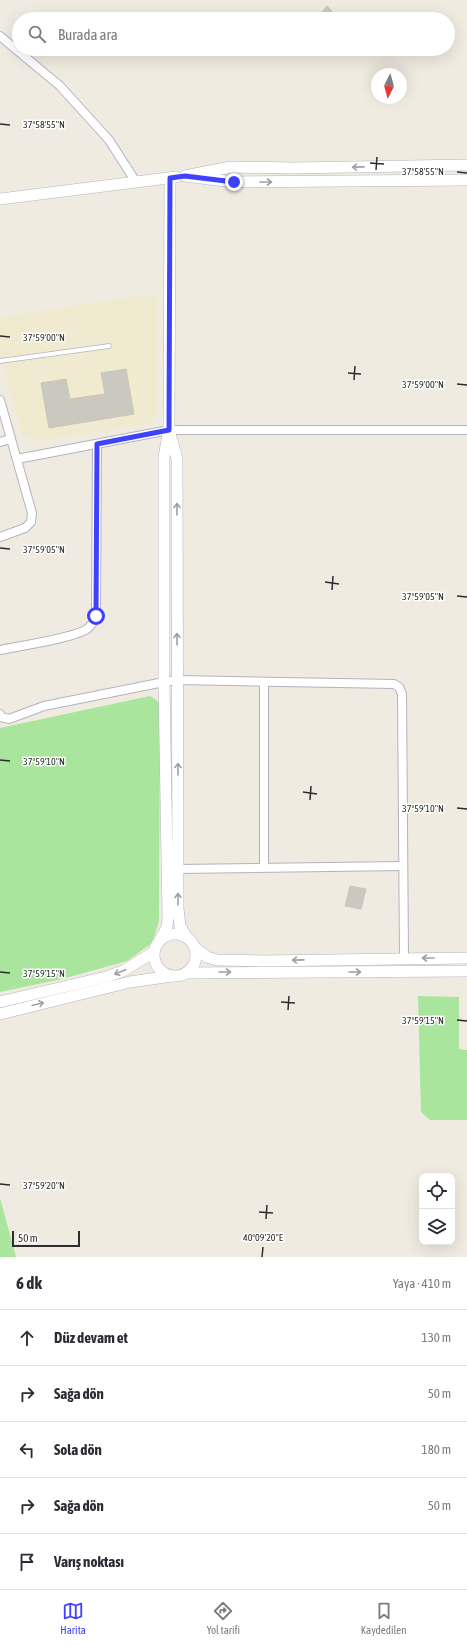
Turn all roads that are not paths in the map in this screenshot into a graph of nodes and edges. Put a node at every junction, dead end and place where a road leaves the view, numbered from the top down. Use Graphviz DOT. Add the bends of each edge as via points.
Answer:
graph roads {
  1 [pos="0,36"];
  2 [pos="12,46"];
  3 [pos="24,56"];
  4 [pos="467,165"];
  5 [pos="185,176"];
  6 [pos="170,178"];
  7 [pos="467,180"];
  8 [pos="136,182"];
  9 [pos="0,199"];
  10 [pos="109,346"];
  11 [pos="0,361"];
  12 [pos="0,400"];
  13 [pos="169,430"];
  14 [pos="467,430"];
  15 [pos="11,439"];
  16 [pos="0,442"];
  17 [pos="97,444"];
  18 [pos="17,459"];
  19 [pos="0,537"];
  20 [pos="0,650"];
  21 [pos="178,680"];
  22 [pos="164,682"];
  23 [pos="264,682"];
  24 [pos="0,714"];
  25 [pos="403,866"];
  26 [pos="264,868"];
  27 [pos="178,869"];
  28 [pos="186,936"];
  29 [pos="160,940"];
  30 [pos="195,948"];
  31 [pos="154,952"];
  32 [pos="404,958"];
  33 [pos="467,958"];
  34 [pos="467,971"];
  35 [pos="186,973"];
  36 [pos="172,976"];
  37 [pos="0,1002"];
  38 [pos="0,1014"];
  1 -- 2 [label="street"];
  3 -- 8 [label="street" via="60,86 109,140"];
  4 -- 5 [label="street, one-way" via="231,167"];
  5 -- 6 [label="street"];
  5 -- 7 [label="street, one-way" via="234,182"];
  6 -- 8 [label="street"];
  6 -- 13 [label="street"];
  8 -- 9 [label="street"];
  10 -- 11 [label="lane"];
  12 -- 15 [label="street"];
  13 -- 14 [label="street"];
  13 -- 17 [label="street"];
  21 -- 13 [label="street, one-way" via="177,459"];
  13 -- 22 [label="street" via="164,456"];
  15 -- 16 [label="street"];
  15 -- 18 [label="street"];
  17 -- 18 [label="street"];
  17 -- 20 [label="street" via="94,623 87,630 73,635"];
  18 -- 19 [label="street" via="32,513 31,522 25,528"];
  21 -- 22 [label="street"];
  21 -- 23 [label="street"];
  27 -- 21 [label="street, one-way"];
  22 -- 24 [label="street" via="44,706 9,718 1,717"];
  22 -- 29 [label="street" via="168,918 167,927"];
  23 -- 25 [label="street" via="394,684 399,687 402,694"];
  23 -- 26 [label="street"];
  25 -- 26 [label="street"];
  25 -- 32 [label="street"];
  26 -- 27 [label="street"];
  28 -- 27 [label="street, one-way" via="180,926"];
  28 -- 29 [label="street" via="172,933"];
  28 -- 30 [label="street"];
  29 -- 31 [label="street"];
  32 -- 30 [label="street, one-way" via="217,960 207,957"];
  30 -- 35 [label="street" via="195,962"];
  31 -- 36 [label="street" via="156,965"];
  31 -- 37 [label="street, one-way" via="122,971 106,977"];
  33 -- 32 [label="street, one-way"];
  35 -- 34 [label="street, one-way"];
  35 -- 36 [label="street"];
  38 -- 36 [label="street, one-way" via="130,982"];
}
